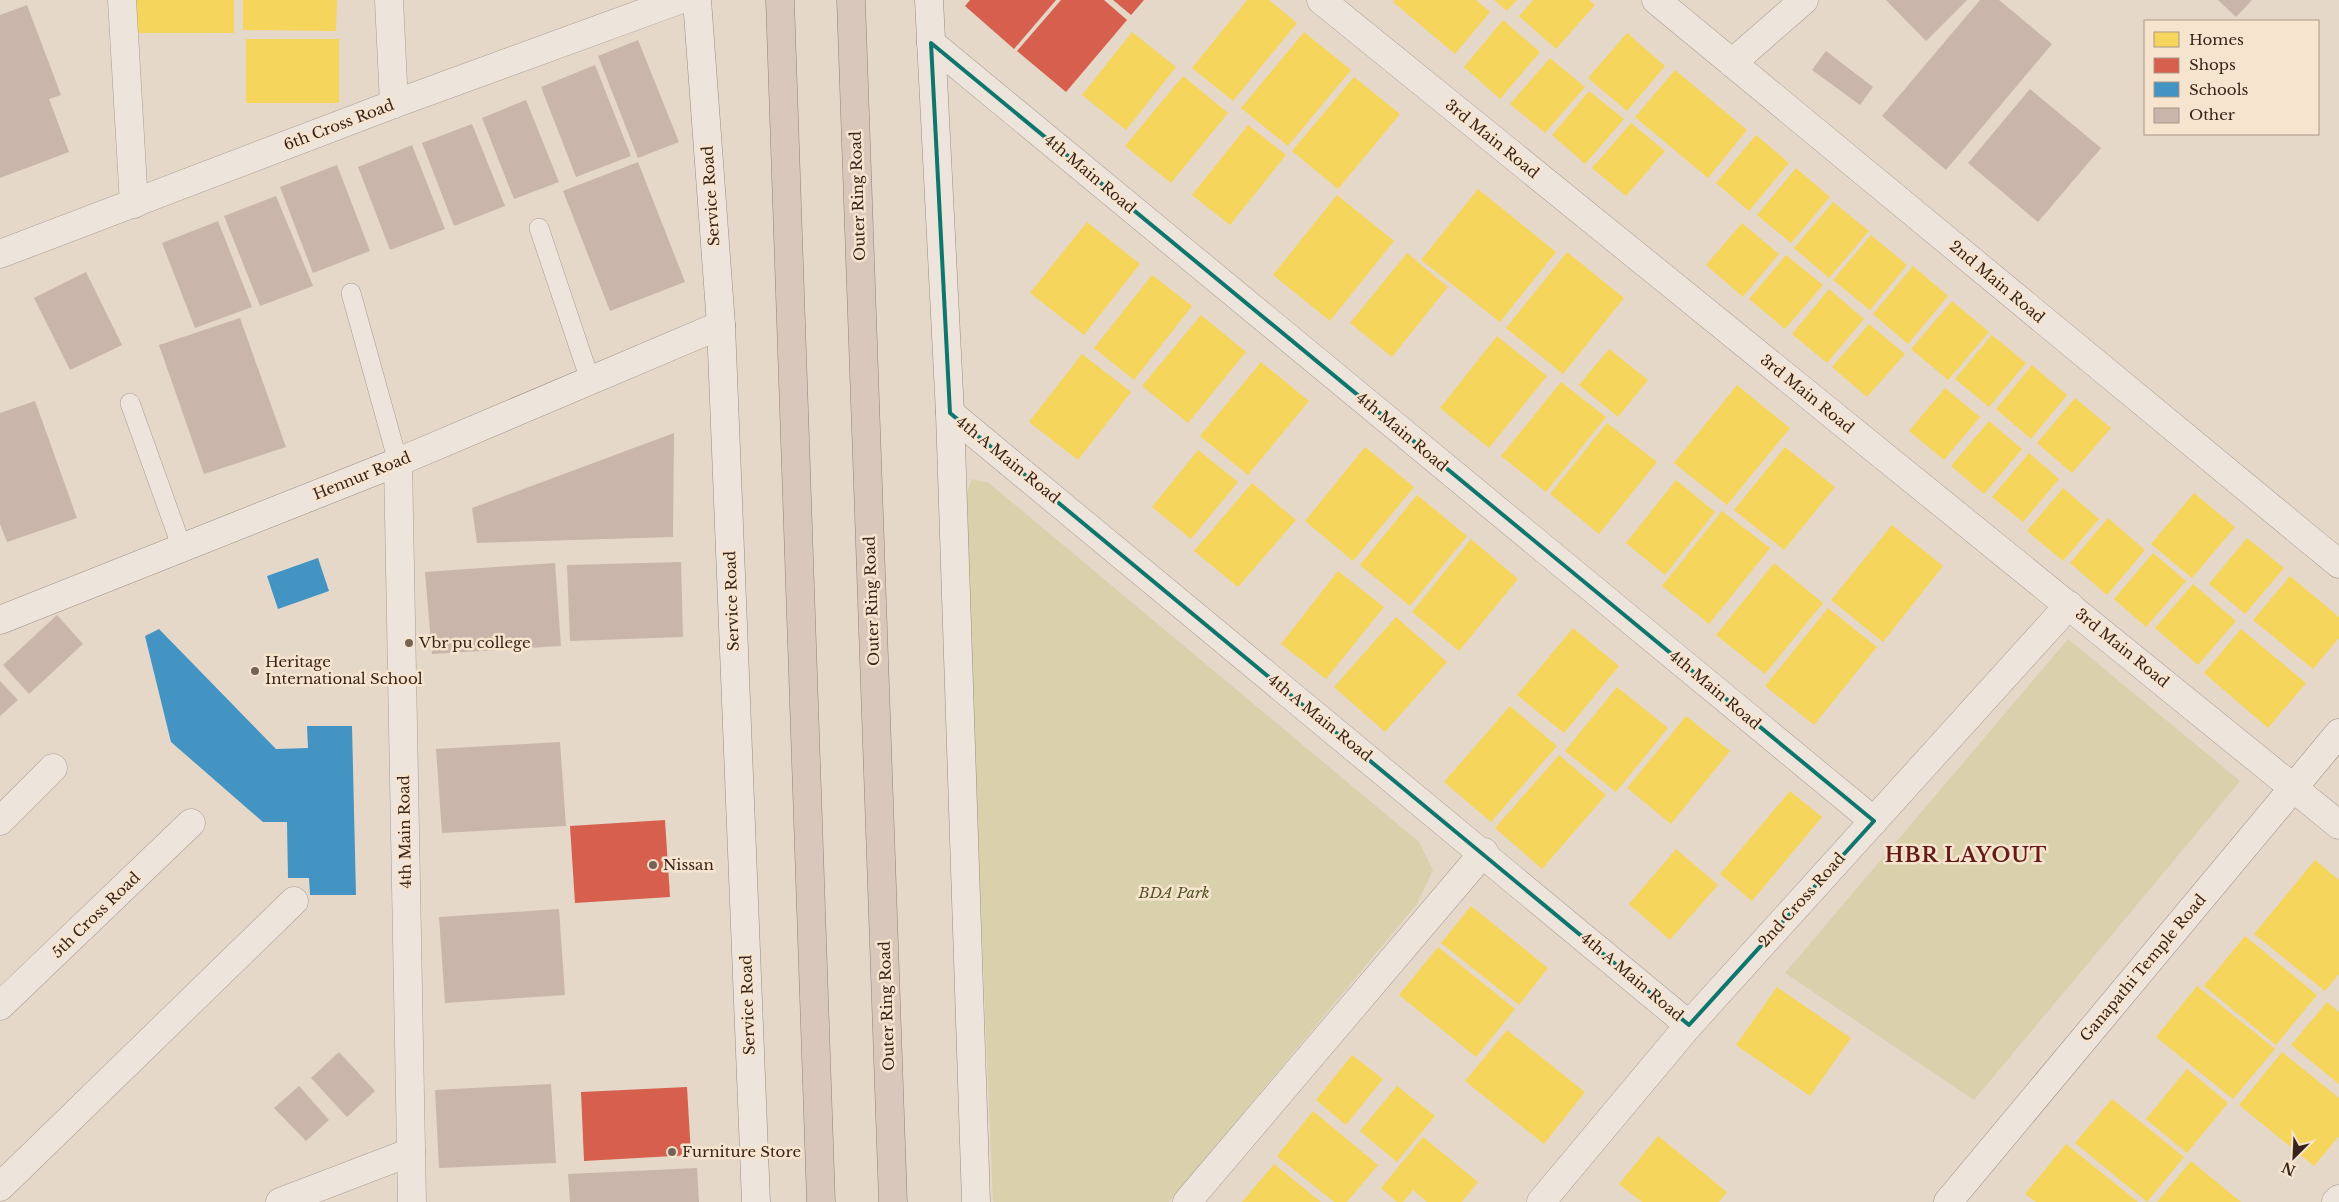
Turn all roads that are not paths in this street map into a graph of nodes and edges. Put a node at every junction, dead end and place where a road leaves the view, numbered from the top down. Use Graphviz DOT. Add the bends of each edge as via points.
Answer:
graph roads {
  1 [pos="122,0"];
  2 [pos="389,0"];
  3 [pos="679,0"];
  4 [pos="697,0"];
  5 [pos="780,0"];
  6 [pos="851,0"];
  7 [pos="929,0"];
  8 [pos="1321,0"];
  9 [pos="1656,0"];
  10 [pos="1804,0"];
  11 [pos="931,43"];
  12 [pos="1732,63"];
  13 [pos="394,104"];
  14 [pos="134,204"];
  15 [pos="539,228"];
  16 [pos="0,254"];
  17 [pos="351,293"];
  18 [pos="720,325"];
  19 [pos="590,380"];
  20 [pos="130,404"];
  21 [pos="950,413"];
  22 [pos="398,462"];
  23 [pos="182,548"];
  24 [pos="2339,564"];
  25 [pos="2069,605"];
  26 [pos="0,620"];
  27 [pos="2339,733"];
  28 [pos="53,768"];
  29 [pos="2294,787"];
  30 [pos="0,821"];
  31 [pos="1874,821"];
  32 [pos="191,823"];
  33 [pos="2339,825"];
  34 [pos="1484,852"];
  35 [pos="294,901"];
  36 [pos="0,1006"];
  37 [pos="1689,1025"];
  38 [pos="411,1152"];
  39 [pos="0,1187"];
  40 [pos="2339,1199"];
  41 [pos="280,1202"];
  42 [pos="412,1202"];
  43 [pos="756,1202"];
  44 [pos="821,1202"];
  45 [pos="894,1202"];
  46 [pos="976,1202"];
  47 [pos="1187,1202"];
  48 [pos="1541,1202"];
  49 [pos="1948,1202"];
  50 [pos="2336,1202"];
  1 -- 14 [label="street"];
  2 -- 13 [label="street"];
  3 -- 13 [label="street, 6th Cross Road"];
  4 -- 18 [label="street, Service Road"];
  5 -- 44 [label="highway"];
  6 -- 45 [label="highway, Outer Ring Road"];
  7 -- 11 [label="street"];
  8 -- 25 [label="street, 3rd Main Road"];
  9 -- 12 [label="street, 2nd Main Road"];
  10 -- 12 [label="street"];
  11 -- 21 [label="street"];
  11 -- 31 [label="street, 4th Main Road"];
  12 -- 24 [label="street, 2nd Main Road"];
  13 -- 14 [label="street, 6th Cross Road"];
  14 -- 16 [label="street, 6th Cross Road"];
  15 -- 19 [label="lane"];
  17 -- 22 [label="lane"];
  18 -- 19 [label="street, Hennur Road"];
  18 -- 43 [label="street, Service Road"];
  19 -- 22 [label="street, Hennur Road"];
  20 -- 23 [label="lane"];
  21 -- 34 [label="street, 4th A Main Road"];
  21 -- 46 [label="street"];
  22 -- 23 [label="street, Hennur Road"];
  22 -- 38 [label="street, 4th Main Road"];
  23 -- 26 [label="street, Hennur Road"];
  25 -- 29 [label="street, 3rd Main Road"];
  25 -- 31 [label="street, 2nd Cross Road"];
  27 -- 29 [label="street, Ganapathi Temple Road"];
  28 -- 30 [label="street"];
  29 -- 33 [label="street, 3rd Main Road"];
  29 -- 49 [label="street, Ganapathi Temple Road"];
  31 -- 37 [label="street, 2nd Cross Road"];
  32 -- 36 [label="street, 5th Cross Road"];
  34 -- 37 [label="street, 4th A Main Road"];
  34 -- 47 [label="street"];
  35 -- 39 [label="street"];
  37 -- 48 [label="street, 2nd Cross Road"];
  38 -- 41 [label="street"];
  38 -- 42 [label="street, 4th Main Road"];
  40 -- 50 [label="street"];
}
